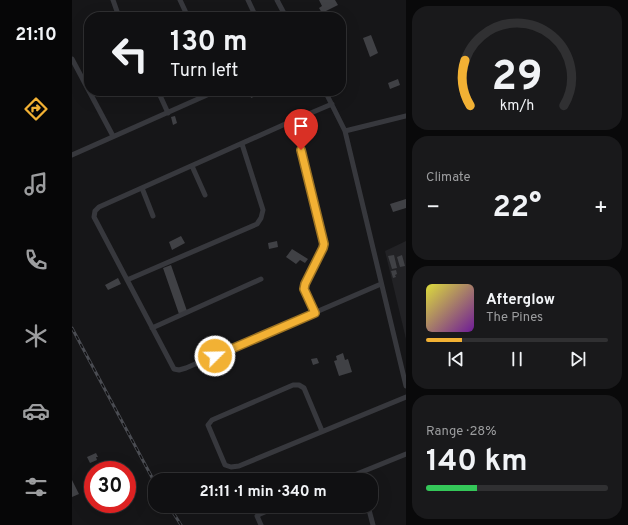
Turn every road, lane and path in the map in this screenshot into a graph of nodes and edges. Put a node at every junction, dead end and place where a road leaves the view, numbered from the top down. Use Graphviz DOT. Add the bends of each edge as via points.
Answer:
graph roads {
  1 [pos="113,0"];
  2 [pos="180,0"];
  3 [pos="248,0"];
  4 [pos="277,0"];
  5 [pos="117,12"];
  6 [pos="186,12"];
  7 [pos="254,12"];
  8 [pos="283,12"];
  9 [pos="72,59"];
  10 [pos="84,82"];
  11 [pos="92,96"];
  12 [pos="160,96"];
  13 [pos="205,96"];
  14 [pos="328,96"];
  15 [pos="332,104"];
  16 [pos="168,112"];
  17 [pos="406,116"];
  18 [pos="292,121"];
  19 [pos="345,131"];
  20 [pos="113,136"];
  21 [pos="242,144"];
  22 [pos="72,155"];
  23 [pos="192,166"];
  24 [pos="142,188"];
  25 [pos="205,195"];
  26 [pos="153,216"];
  27 [pos="261,279"];
  28 [pos="127,280"];
  29 [pos="381,284"];
  30 [pos="315,313"];
  31 [pos="152,328"];
  32 [pos="406,386"];
  33 [pos="406,397"];
  34 [pos="322,431"];
  35 [pos="406,454"];
  36 [pos="358,473"];
  37 [pos="262,513"];
  38 [pos="370,513"];
  39 [pos="261,525"];
  40 [pos="373,525"];
  1 -- 5 [label="street"];
  2 -- 6 [label="street"];
  3 -- 7 [label="street"];
  4 -- 8 [label="street"];
  9 -- 10 [label="street"];
  11 -- 20 [label="street"];
  12 -- 16 [label="street"];
  13 -- 16 [label="street"];
  14 -- 15 [label="street"];
  15 -- 18 [label="street"];
  15 -- 19 [label="street"];
  16 -- 20 [label="street"];
  17 -- 19 [label="street"];
  18 -- 21 [label="street"];
  18 -- 30 [label="street" via="324,244 304,289"];
  19 -- 29 [label="street"];
  20 -- 22 [label="street"];
  21 -- 23 [label="street"];
  21 -- 28 [label="street" via="263,210 260,221"];
  23 -- 24 [label="street"];
  23 -- 25 [label="street"];
  24 -- 26 [label="street"];
  24 -- 28 [label="street" via="99,207 94,214"];
  27 -- 31 [label="street"];
  28 -- 31 [label="street"];
  29 -- 30 [label="street"];
  29 -- 32 [label="street"];
  30 -- 31 [label="street" via="179,370 174,369"];
  33 -- 34 [label="street"];
  34 -- 34 [label="street" via="239,466 231,467 225,465 208,426 212,420 296,384 304,388"];
  35 -- 36 [label="street"];
  37 -- 39 [label="street" via="257,516"];
  38 -- 40 [label="street"];
}
